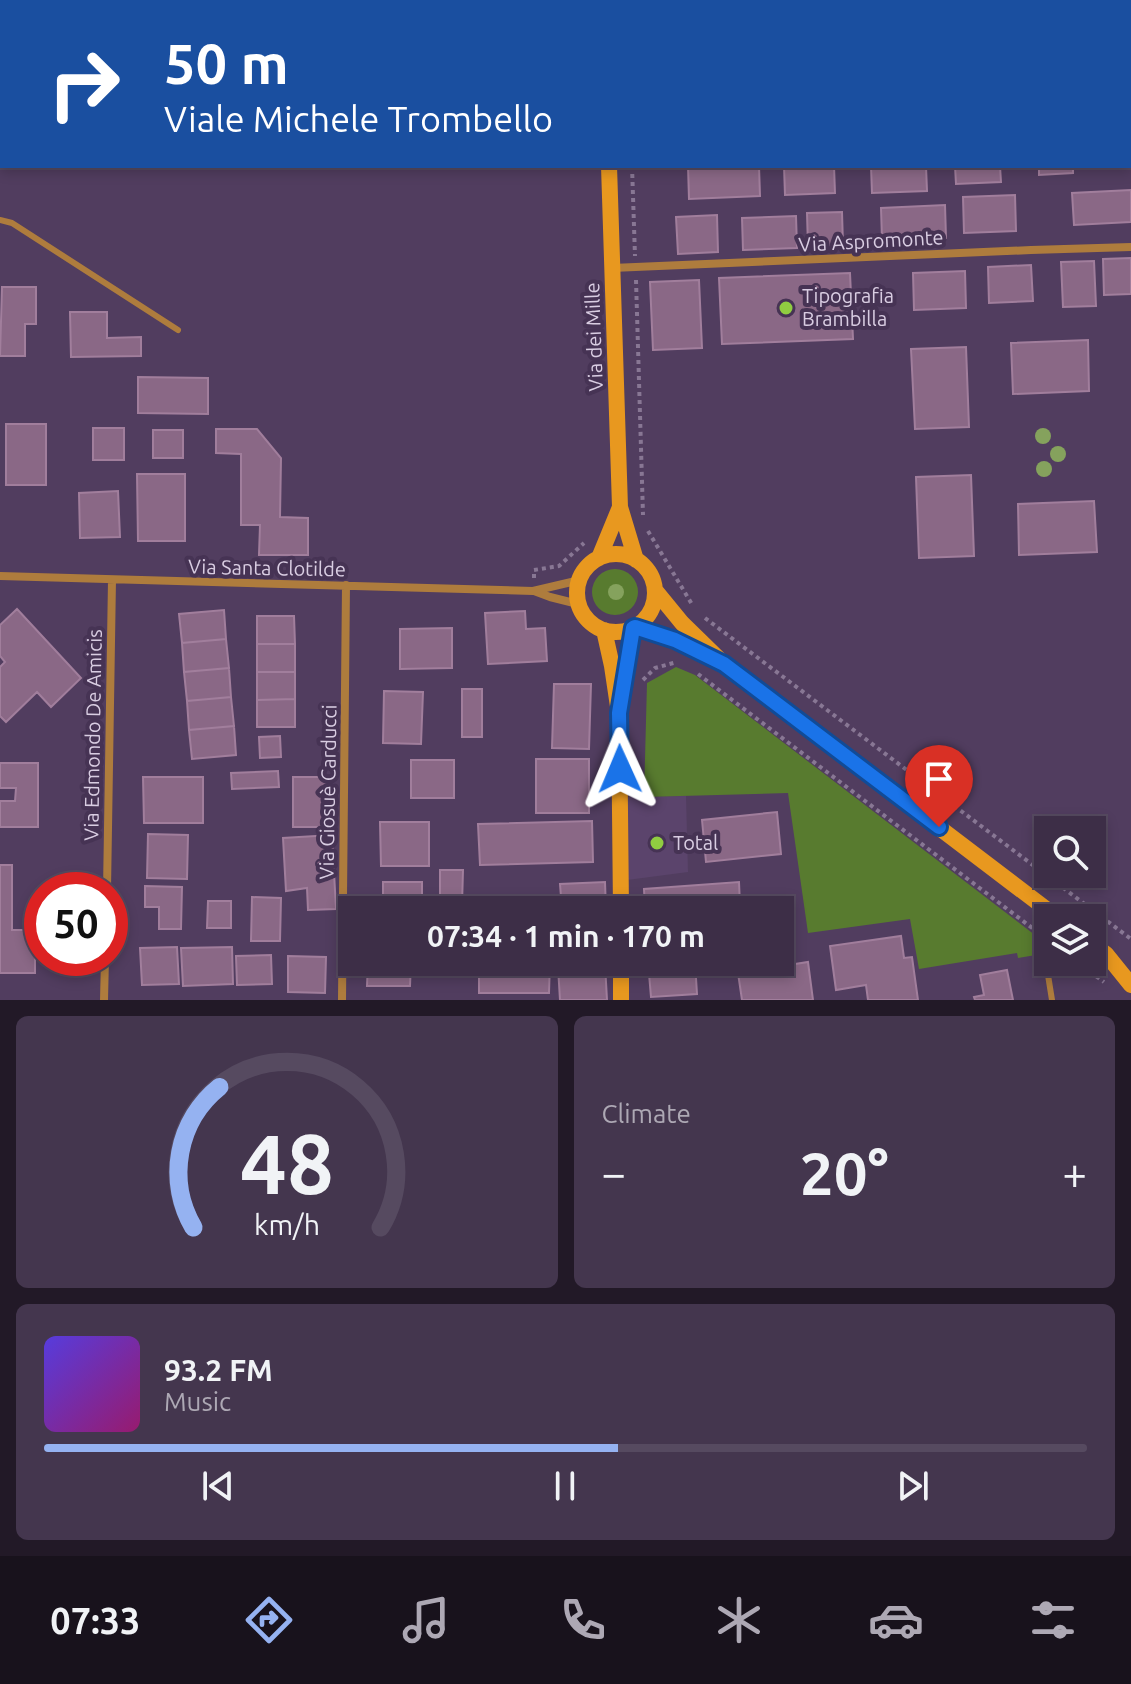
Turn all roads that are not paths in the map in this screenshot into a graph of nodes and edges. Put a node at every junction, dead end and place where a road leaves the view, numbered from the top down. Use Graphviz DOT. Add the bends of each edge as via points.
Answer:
graph roads {
  1 [pos="609,168"];
  2 [pos="0,220"];
  3 [pos="1131,247"];
  4 [pos="612,268"];
  5 [pos="178,330"];
  6 [pos="620,507"];
  7 [pos="599,558"];
  8 [pos="636,560"];
  9 [pos="0,576"];
  10 [pos="112,580"];
  11 [pos="580,580"];
  12 [pos="346,585"];
  13 [pos="655,590"];
  14 [pos="533,591"];
  15 [pos="578,604"];
  16 [pos="634,628"];
  17 [pos="604,630"];
  18 [pos="724,664"];
  19 [pos="619,713"];
  20 [pos="107,872"];
  21 [pos="621,896"];
  22 [pos="1040,904"];
  23 [pos="1106,952"];
  24 [pos="1106,957"];
  25 [pos="1131,963"];
  26 [pos="105,976"];
  27 [pos="621,976"];
  28 [pos="1048,976"];
  29 [pos="1131,985"];
  30 [pos="104,1000"];
  31 [pos="342,1000"];
  32 [pos="621,1000"];
  33 [pos="1052,1000"];
  1 -- 4 [label="main road, Via dei Mille"];
  2 -- 5 [label="lane"];
  3 -- 4 [label="street, Via Aspromonte"];
  4 -- 6 [label="main road, Via dei Mille"];
  6 -- 7 [label="main road, Via dei Mille"];
  6 -- 8 [label="main road, Via dei Mille"];
  7 -- 8 [label="main road" via="624,555"];
  7 -- 11 [label="main road"];
  8 -- 13 [label="main road" via="646,568"];
  9 -- 10 [label="street, Via Santa Clotilde"];
  10 -- 12 [label="street, Via Santa Clotilde"];
  10 -- 20 [label="street, Via Edmondo De Amicis"];
  11 -- 14 [label="street, Via Santa Clotilde"];
  11 -- 15 [label="main road"];
  12 -- 14 [label="street, Via Santa Clotilde"];
  12 -- 31 [label="street, Via Giosuè Carducci"];
  13 -- 16 [label="main road" via="650,612"];
  13 -- 18 [label="main road"];
  14 -- 15 [label="street, Via Santa Clotilde"];
  15 -- 17 [label="main road" via="592,624"];
  16 -- 17 [label="main road"];
  16 -- 18 [label="main road" via="675,640"];
  16 -- 19 [label="main road"];
  17 -- 19 [label="main road"];
  18 -- 22 [label="main road"];
  19 -- 21 [label="main road"];
  23 -- 25 [label="main road"];
  24 -- 29 [label="main road"];
  26 -- 30 [label="street"];
  27 -- 32 [label="main road"];
  28 -- 33 [label="lane"];
}
